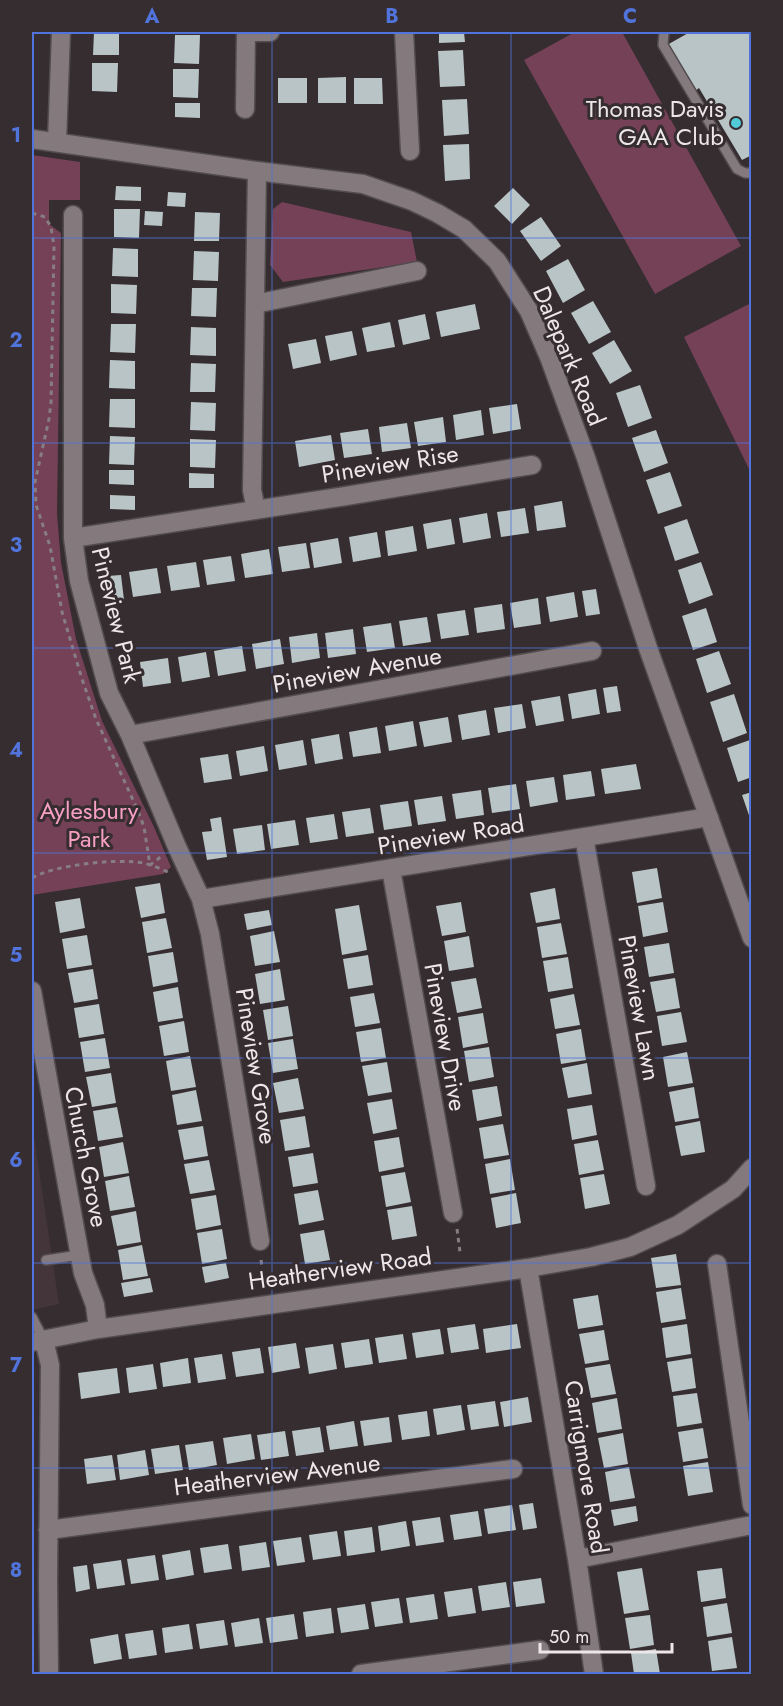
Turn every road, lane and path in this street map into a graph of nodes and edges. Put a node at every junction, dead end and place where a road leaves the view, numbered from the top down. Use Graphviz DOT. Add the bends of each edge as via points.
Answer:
graph roads {
  1 [pos="61,32"];
  2 [pos="246,32"];
  3 [pos="270,32"];
  4 [pos="404,32"];
  5 [pos="664,32"];
  6 [pos="245,109"];
  7 [pos="32,139"];
  8 [pos="57,142"];
  9 [pos="410,151"];
  10 [pos="257,171"];
  11 [pos="752,173"];
  12 [pos="73,215"];
  13 [pos="417,271"];
  14 [pos="255,304"];
  15 [pos="532,465"];
  16 [pos="256,510"];
  17 [pos="73,538"];
  18 [pos="592,651"];
  19 [pos="130,735"];
  20 [pos="709,817"];
  21 [pos="584,837"];
  22 [pos="168,851"];
  23 [pos="150,865"];
  24 [pos="391,869"];
  25 [pos="171,873"];
  26 [pos="32,878"];
  27 [pos="201,899"];
  28 [pos="748,917"];
  29 [pos="752,938"];
  30 [pos="32,991"];
  31 [pos="37,1060"];
  32 [pos="752,1168"];
  33 [pos="646,1186"];
  34 [pos="455,1220"];
  35 [pos="260,1241"];
  36 [pos="460,1252"];
  37 [pos="80,1255"];
  38 [pos="46,1260"];
  39 [pos="261,1260"];
  40 [pos="717,1263"];
  41 [pos="528,1268"];
  42 [pos="264,1280"];
  43 [pos="32,1317"];
  44 [pos="98,1329"];
  45 [pos="38,1341"];
  46 [pos="513,1469"];
  47 [pos="752,1506"];
  48 [pos="752,1526"];
  49 [pos="48,1530"];
  50 [pos="577,1559"];
  51 [pos="40,1582"];
  52 [pos="540,1650"];
  53 [pos="49,1674"];
  54 [pos="361,1674"];
  55 [pos="594,1674"];
  1 -- 8 [label="street"];
  2 -- 3 [label="street"];
  2 -- 6 [label="street"];
  4 -- 9 [label="street"];
  5 -- 11 [label="lane" via="663,45 737,169"];
  7 -- 8 [label="street, Dalepark Road"];
  8 -- 10 [label="street, Dalepark Road"];
  10 -- 14 [label="street"];
  10 -- 20 [label="street, Dalepark Road" via="363,184 388,192 464,229 497,261 529,311 549,357"];
  12 -- 17 [label="street, Pineview Park"];
  13 -- 14 [label="street"];
  14 -- 16 [label="street" via="252,490"];
  15 -- 16 [label="street, Pineview Rise"];
  16 -- 17 [label="street, Pineview Rise"];
  17 -- 19 [label="street, Pineview Park" via="109,693"];
  18 -- 19 [label="street, Pineview Avenue"];
  19 -- 27 [label="street, Pineview Park"];
  20 -- 21 [label="street, Pineview Road"];
  20 -- 28 [label="street, Dalepark Road"];
  21 -- 24 [label="street, Pineview Road"];
  21 -- 33 [label="street, Pineview Lawn"];
  22 -- 23 [label="path"];
  23 -- 25 [label="path"];
  23 -- 26 [label="path" via="74,865"];
  24 -- 27 [label="street, Pineview Road"];
  24 -- 34 [label="street, Pineview Drive"];
  27 -- 35 [label="street, Pineview Grove" via="210,933"];
  28 -- 29 [label="street, Dalepark Road"];
  30 -- 31 [label="street, Church Grove"];
  31 -- 37 [label="street, Church Grove"];
  32 -- 41 [label="street, Heatherview Road" via="733,1189 678,1225 630,1247"];
  34 -- 36 [label="path"];
  37 -- 38 [label="lane"];
  37 -- 44 [label="street, Church Grove"];
  39 -- 42 [label="path"];
  40 -- 47 [label="street"];
  41 -- 44 [label="street, Heatherview Road"];
  41 -- 50 [label="street, Carrigmore Road"];
  43 -- 45 [label="lane"];
  44 -- 45 [label="street, Heatherview Road"];
  45 -- 49 [label="street" via="50,1365"];
  46 -- 49 [label="street, Heatherview Avenue"];
  48 -- 50 [label="street"];
  49 -- 51 [label="street"];
  50 -- 55 [label="street, Carrigmore Road"];
  51 -- 53 [label="street"];
  52 -- 54 [label="street"];
}
